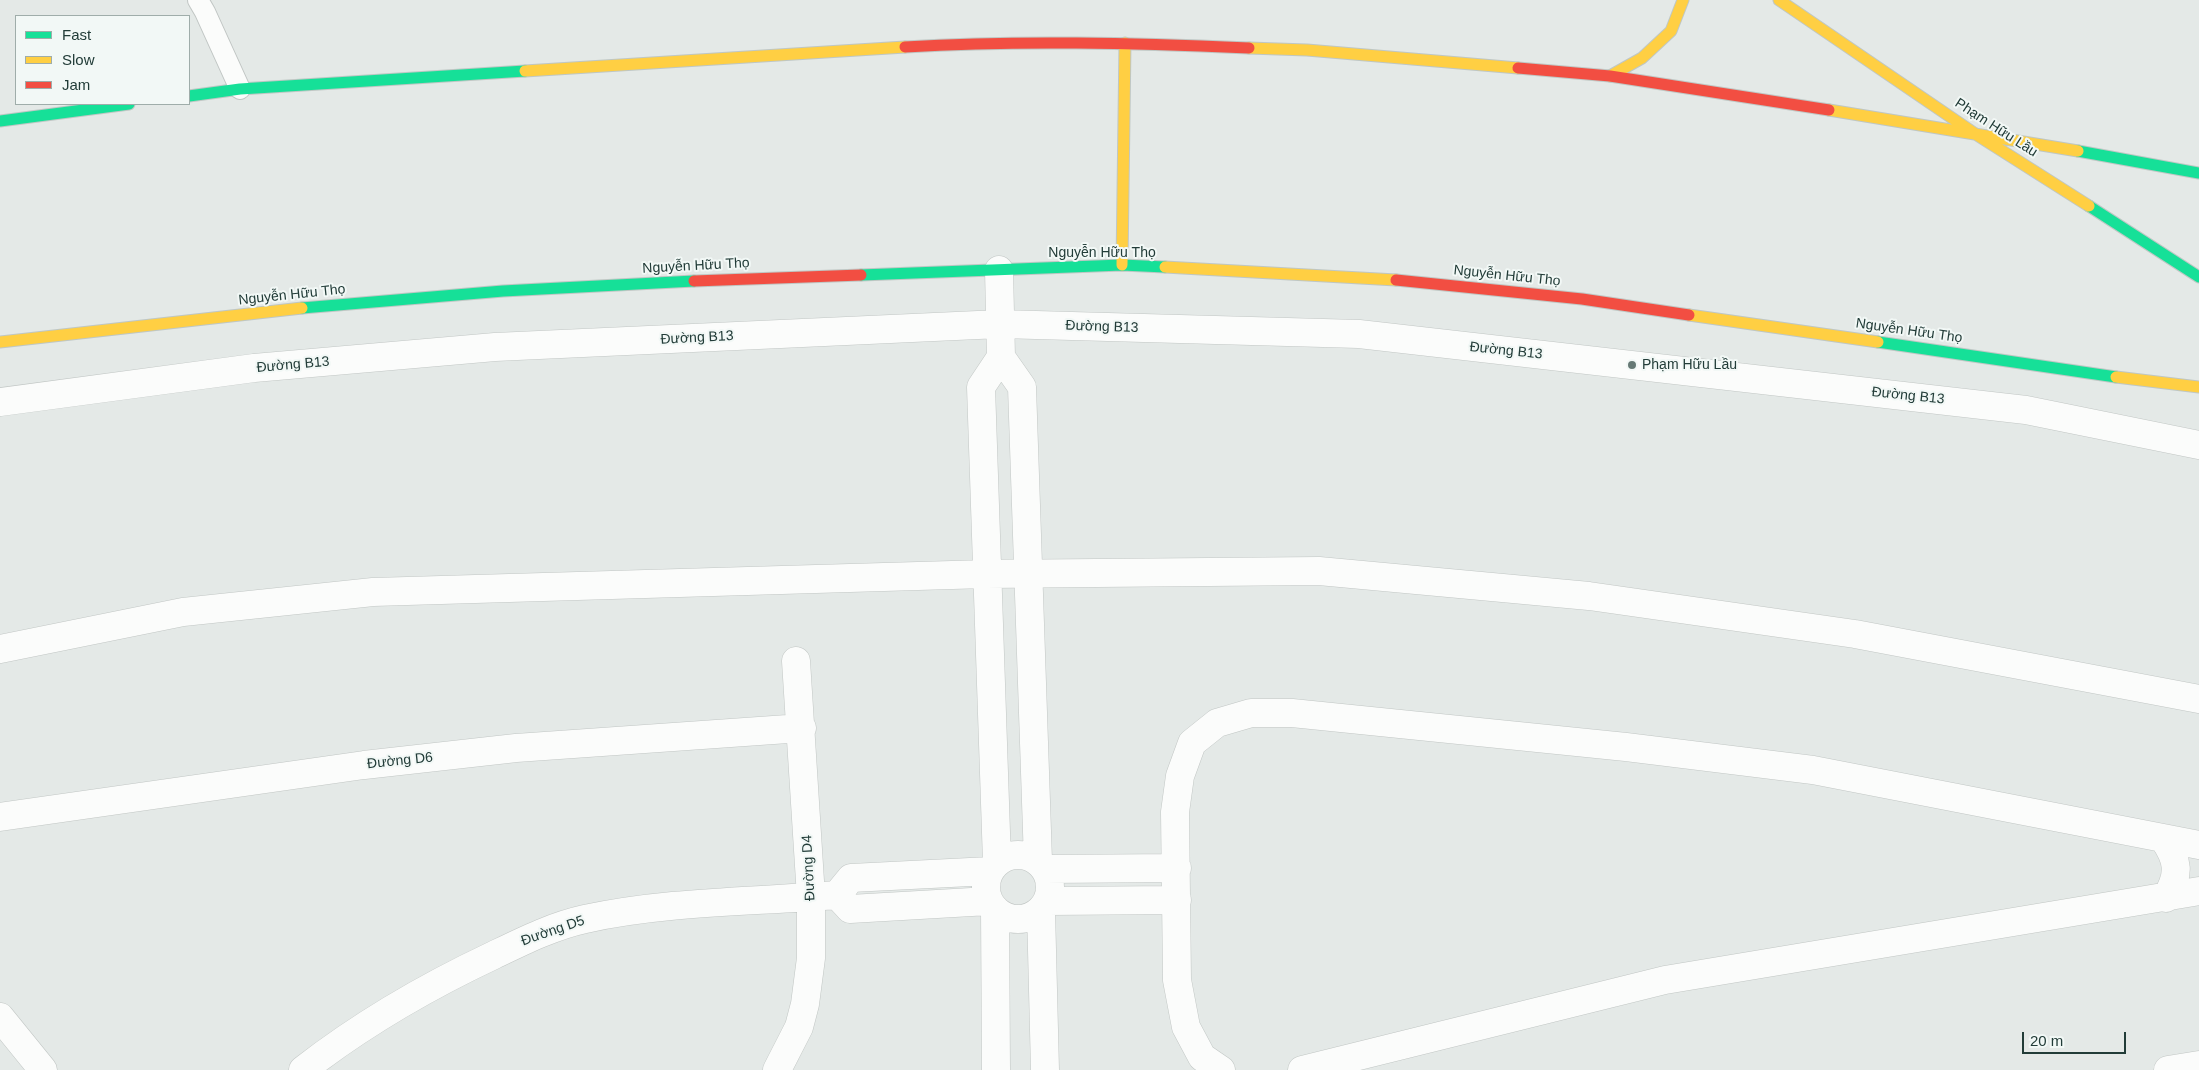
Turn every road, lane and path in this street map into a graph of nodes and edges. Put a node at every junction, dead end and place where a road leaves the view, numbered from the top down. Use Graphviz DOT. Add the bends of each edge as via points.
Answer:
graph roads {
  1 [pos="198,0"];
  2 [pos="1682,0"];
  3 [pos="1779,0"];
  4 [pos="1125,43"];
  5 [pos="1610,76"];
  6 [pos="240,89"];
  7 [pos="190,96"];
  8 [pos="121,105"];
  9 [pos="0,121"];
  10 [pos="1974,133"];
  11 [pos="2199,173"];
  12 [pos="1122,265"];
  13 [pos="999,270"];
  14 [pos="2199,277"];
  15 [pos="1000,324"];
  16 [pos="0,342"];
  17 [pos="1001,357"];
  18 [pos="2199,387"];
  19 [pos="0,402"];
  20 [pos="2199,445"];
  21 [pos="1028,573"];
  22 [pos="986,574"];
  23 [pos="0,650"];
  24 [pos="796,661"];
  25 [pos="2199,699"];
  26 [pos="802,728"];
  27 [pos="0,816"];
  28 [pos="2163,838"];
  29 [pos="2199,845"];
  30 [pos="1041,865"];
  31 [pos="993,867"];
  32 [pos="1177,868"];
  33 [pos="2199,891"];
  34 [pos="824,896"];
  35 [pos="2166,898"];
  36 [pos="1177,900"];
  37 [pos="992,905"];
  38 [pos="1044,905"];
  39 [pos="0,1017"];
  40 [pos="2199,1065"];
  41 [pos="43,1070"];
  42 [pos="303,1070"];
  43 [pos="778,1070"];
  44 [pos="996,1070"];
  45 [pos="1045,1070"];
  46 [pos="1221,1070"];
  47 [pos="1302,1070"];
  48 [pos="2168,1070"];
  1 -- 6 [label="lane"];
  2 -- 5 [label="main road" via="1671,31 1642,58"];
  3 -- 10 [label="main road, Phạm Hữu Lầu"];
  4 -- 5 [label="main road" via="1307,50"];
  4 -- 6 [label="main road" via="971,43"];
  4 -- 12 [label="main road"];
  5 -- 10 [label="main road"];
  6 -- 7 [label="main road"];
  8 -- 9 [label="main road"];
  10 -- 11 [label="main road"];
  10 -- 14 [label="main road, Phạm Hữu Lầu"];
  12 -- 13 [label="main road, Nguyễn Hữu Thọ"];
  12 -- 18 [label="main road, Nguyễn Hữu Thọ" via="1375,278 1582,299"];
  13 -- 15 [label="street"];
  13 -- 16 [label="main road, Nguyễn Hữu Thọ" via="503,291 294,309"];
  15 -- 17 [label="street"];
  15 -- 19 [label="street, Đường B13" via="495,347 254,368"];
  15 -- 20 [label="street, Đường B13" via="1359,334 2026,410"];
  17 -- 21 [label="street" via="1022,387"];
  17 -- 22 [label="street" via="981,387"];
  21 -- 22 [label="street"];
  21 -- 25 [label="street" via="1319,571 1588,596 1855,634"];
  21 -- 30 [label="street"];
  22 -- 23 [label="street" via="373,592 184,612"];
  22 -- 31 [label="street"];
  24 -- 26 [label="street, Đường D4"];
  26 -- 27 [label="street, Đường D6" via="516,748 354,766"];
  26 -- 34 [label="street, Đường D4"];
  28 -- 29 [label="street"];
  28 -- 32 [label="street" via="1813,770 1626,747 1292,713 1251,712 1217,723 1192,743 1180,776 1175,812"];
  28 -- 35 [label="street" via="2173,852 2177,868 2174,885"];
  30 -- 31 [label="street" via="1028,856 1017,854 1006,857"];
  30 -- 32 [label="street"];
  30 -- 38 [label="street" via="1050,879 1051,890"];
  31 -- 34 [label="street" via="851,878"];
  31 -- 37 [label="street" via="986,886"];
  32 -- 36 [label="street"];
  33 -- 35 [label="street"];
  34 -- 37 [label="street" via="850,909"];
  34 -- 42 [label="street, Đường D5" via="645,908 583,919 528,938 414,996 342,1040"];
  34 -- 43 [label="street, Đường D4" via="811,958 806,1004 799,1027"];
  35 -- 47 [label="street" via="1665,980"];
  36 -- 38 [label="street"];
  36 -- 46 [label="street" via="1177,980 1186,1027 1202,1057"];
  37 -- 38 [label="street" via="1003,916 1022,919 1032,916"];
  37 -- 44 [label="street"];
  38 -- 45 [label="street"];
  39 -- 41 [label="street"];
  40 -- 48 [label="street"];
}
